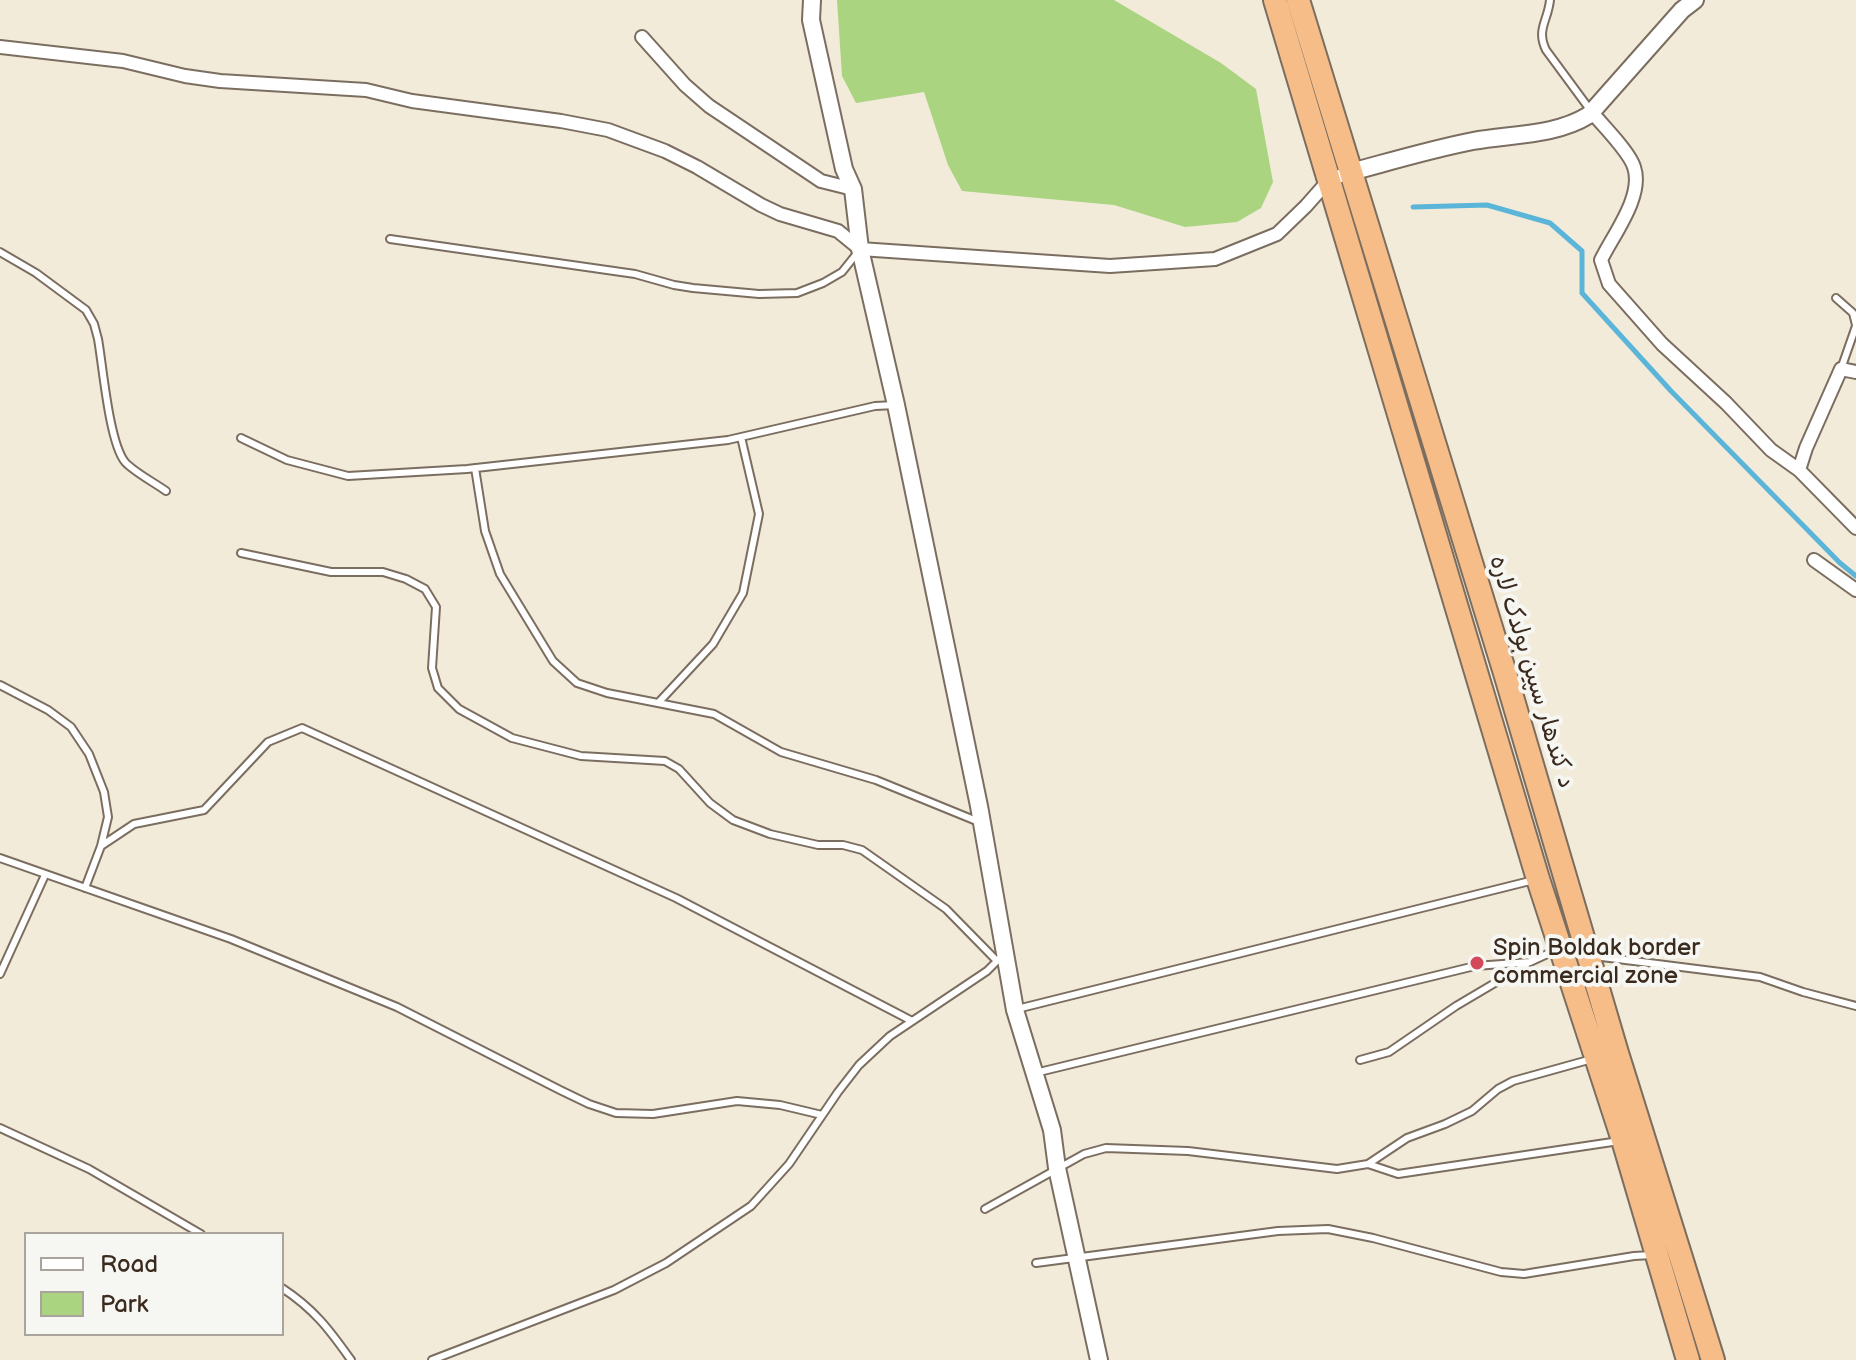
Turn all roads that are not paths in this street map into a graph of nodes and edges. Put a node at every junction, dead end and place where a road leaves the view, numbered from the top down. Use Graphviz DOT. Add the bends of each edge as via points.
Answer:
graph roads {
  1 [pos="812,0"];
  2 [pos="1275,0"];
  3 [pos="1550,0"];
  4 [pos="1695,0"];
  5 [pos="1301,1"];
  6 [pos="642,37"];
  7 [pos="0,47"];
  8 [pos="1591,111"];
  9 [pos="1351,172"];
  10 [pos="1329,180"];
  11 [pos="853,189"];
  12 [pos="390,239"];
  13 [pos="860,249"];
  14 [pos="0,252"];
  15 [pos="1836,298"];
  16 [pos="1856,326"];
  17 [pos="1841,369"];
  18 [pos="1856,372"];
  19 [pos="896,405"];
  20 [pos="741,437"];
  21 [pos="241,438"];
  22 [pos="475,468"];
  23 [pos="1799,470"];
  24 [pos="166,491"];
  25 [pos="1856,528"];
  26 [pos="241,553"];
  27 [pos="1814,560"];
  28 [pos="1856,590"];
  29 [pos="0,685"];
  30 [pos="659,702"];
  31 [pos="982,824"];
  32 [pos="101,846"];
  33 [pos="0,858"];
  34 [pos="45,875"];
  35 [pos="1538,879"];
  36 [pos="85,888"];
  37 [pos="1561,952"];
  38 [pos="1589,956"];
  39 [pos="1001,958"];
  40 [pos="1530,962"];
  41 [pos="0,974"];
  42 [pos="1856,1006"];
  43 [pos="1015,1010"];
  44 [pos="912,1021"];
  45 [pos="1595,1059"];
  46 [pos="1360,1060"];
  47 [pos="1035,1073"];
  48 [pos="822,1115"];
  49 [pos="0,1128"];
  50 [pos="1623,1140"];
  51 [pos="1368,1164"];
  52 [pos="1057,1168"];
  53 [pos="985,1209"];
  54 [pos="198,1232"];
  55 [pos="1656,1255"];
  56 [pos="1078,1258"];
  57 [pos="1036,1263"];
  58 [pos="284,1289"];
  59 [pos="351,1360"];
  60 [pos="432,1360"];
  61 [pos="1099,1360"];
  62 [pos="1688,1360"];
  63 [pos="1713,1360"];
  1 -- 11 [label="street" via="814,35"];
  2 -- 10 [label="highway"];
  3 -- 8 [label="lane" via="1541,40"];
  4 -- 8 [label="street"];
  5 -- 9 [label="highway, د کندهار سپین بولدک لاره"];
  6 -- 11 [label="street" via="709,106 821,181"];
  7 -- 13 [label="street" via="123,61 220,81 366,90 608,130 665,151 780,214 838,231"];
  8 -- 9 [label="street" via="1562,127 1449,146"];
  8 -- 23 [label="street" via="1634,166 1636,186 1629,210 1601,260 1609,284 1662,344 1771,450"];
  9 -- 10 [label="street"];
  9 -- 38 [label="highway, د کندهار سپین بولدک لاره"];
  10 -- 13 [label="street" via="1277,234 1215,259 1110,266"];
  10 -- 35 [label="highway"];
  11 -- 13 [label="street"];
  12 -- 13 [label="lane" via="759,294 797,293 823,283 842,272"];
  13 -- 19 [label="street"];
  14 -- 24 [label="lane" via="86,310 98,339 119,451 126,464"];
  15 -- 16 [label="lane" via="1853,313"];
  16 -- 17 [label="lane"];
  17 -- 18 [label="street"];
  17 -- 23 [label="street"];
  19 -- 20 [label="lane"];
  19 -- 31 [label="street"];
  20 -- 22 [label="lane"];
  20 -- 30 [label="lane" via="759,514 743,593 713,644"];
  21 -- 22 [label="lane" via="287,460 348,476"];
  22 -- 30 [label="lane" via="485,531 500,574 553,661 577,683"];
  23 -- 25 [label="street"];
  26 -- 39 [label="lane" via="331,572 383,572 425,589 436,607 432,668 438,688 459,709 512,738 581,756 665,761 733,820 770,834 862,850 946,909"];
  27 -- 28 [label="street"];
  29 -- 32 [label="lane" via="71,727 89,754 108,817"];
  30 -- 31 [label="lane" via="714,714 781,752 876,780"];
  31 -- 39 [label="street"];
  32 -- 36 [label="lane"];
  32 -- 44 [label="lane" via="134,824 204,810 268,742 302,728 676,898"];
  33 -- 34 [label="lane"];
  34 -- 36 [label="lane"];
  34 -- 41 [label="lane"];
  35 -- 37 [label="highway"];
  35 -- 43 [label="lane"];
  36 -- 48 [label="lane" via="231,939 397,1007 616,1113 653,1114 737,1101"];
  37 -- 38 [label="lane"];
  37 -- 40 [label="lane"];
  37 -- 45 [label="highway"];
  38 -- 42 [label="lane" via="1760,977"];
  38 -- 63 [label="highway, د کندهار سپین بولدک لاره"];
  39 -- 43 [label="street"];
  39 -- 44 [label="lane"];
  40 -- 46 [label="lane" via="1389,1052"];
  40 -- 47 [label="lane" via="1475,966"];
  43 -- 47 [label="street"];
  44 -- 48 [label="lane" via="859,1065"];
  45 -- 50 [label="highway"];
  45 -- 51 [label="lane" via="1513,1081 1472,1111 1407,1138"];
  47 -- 52 [label="street"];
  48 -- 60 [label="lane" via="789,1164 751,1206 666,1263 614,1290"];
  49 -- 54 [label="lane" via="89,1169"];
  50 -- 51 [label="lane" via="1398,1174"];
  50 -- 55 [label="highway"];
  51 -- 52 [label="lane" via="1337,1169 1188,1151 1106,1148"];
  52 -- 53 [label="lane"];
  52 -- 56 [label="street"];
  55 -- 56 [label="lane" via="1524,1274 1328,1229"];
  55 -- 62 [label="highway"];
  56 -- 57 [label="lane"];
  56 -- 61 [label="street"];
  58 -- 59 [label="lane" via="325,1324"];
}
